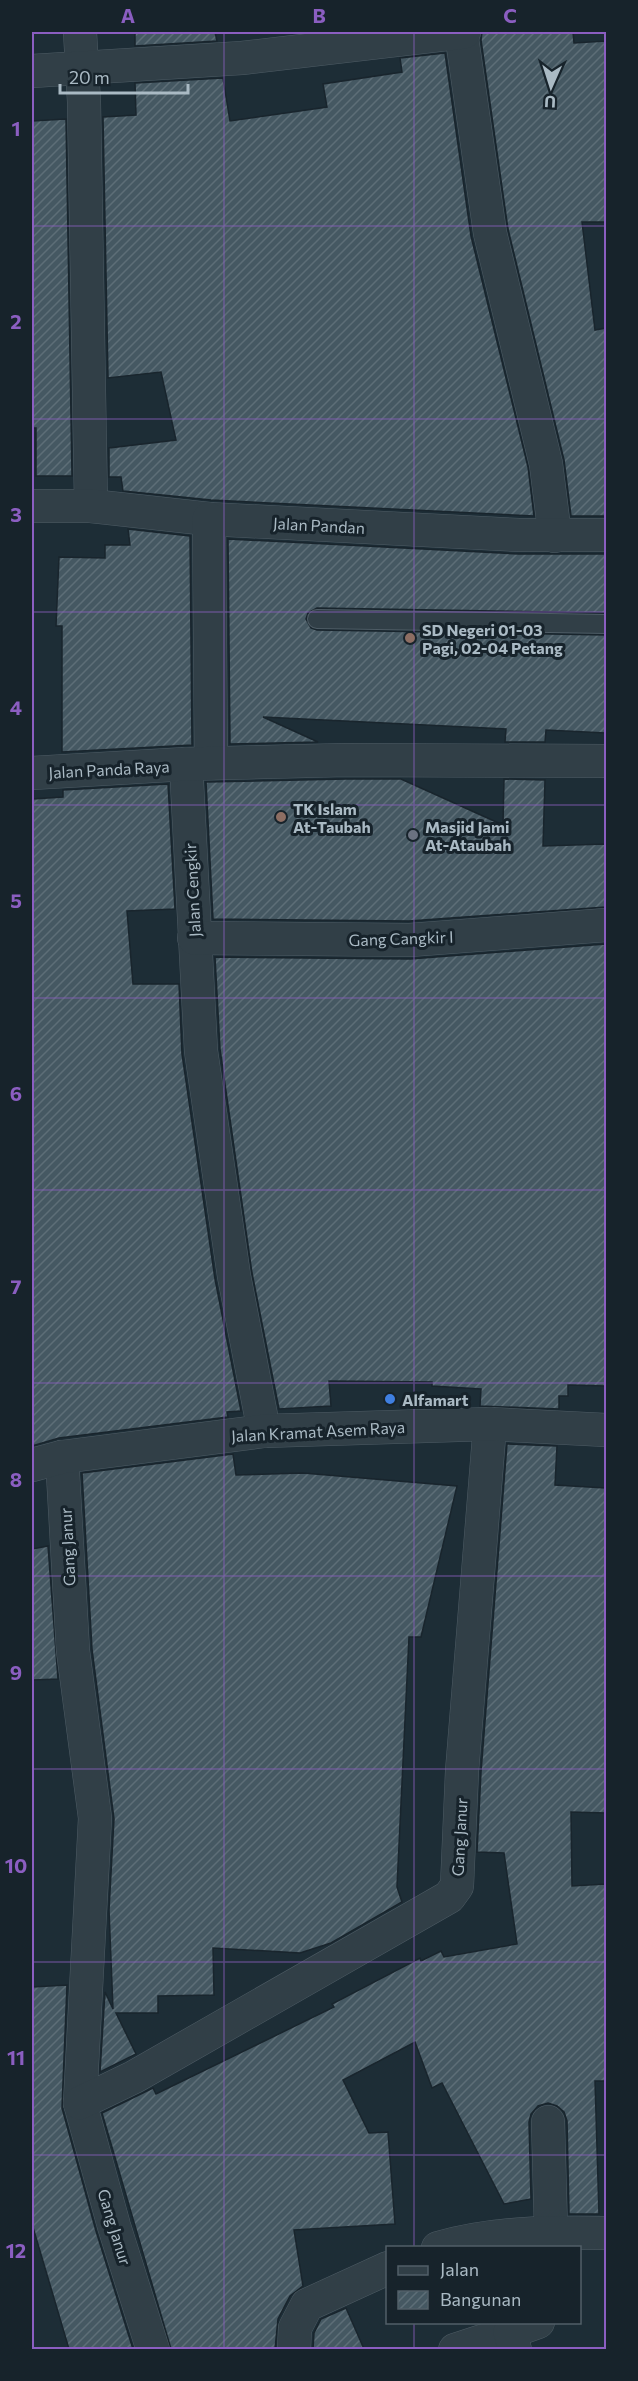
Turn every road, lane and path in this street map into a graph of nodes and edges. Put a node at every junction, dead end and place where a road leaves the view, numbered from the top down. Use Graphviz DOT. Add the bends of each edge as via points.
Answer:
graph roads {
  1 [pos="80,32"];
  2 [pos="462,32"];
  3 [pos="80,68"];
  4 [pos="32,71"];
  5 [pos="32,506"];
  6 [pos="91,506"];
  7 [pos="209,519"];
  8 [pos="606,535"];
  9 [pos="555,537"];
  10 [pos="317,619"];
  11 [pos="606,624"];
  12 [pos="606,760"];
  13 [pos="199,764"];
  14 [pos="32,774"];
  15 [pos="606,925"];
  16 [pos="194,938"];
  17 [pos="490,1424"];
  18 [pos="606,1430"];
  19 [pos="264,1431"];
  20 [pos="47,1461"];
  21 [pos="80,2103"];
  22 [pos="548,2122"];
  23 [pos="606,2234"];
  24 [pos="538,2238"];
  25 [pos="442,2246"];
  26 [pos="386,2268"];
  27 [pos="521,2335"];
  28 [pos="153,2349"];
  29 [pos="294,2349"];
  30 [pos="455,2349"];
  1 -- 3 [label="street"];
  2 -- 3 [label="street" via="242,58"];
  2 -- 9 [label="street" via="490,233 546,464"];
  3 -- 4 [label="street"];
  3 -- 6 [label="street" via="84,102"];
  5 -- 6 [label="street, Jalan Pandan"];
  6 -- 7 [label="street, Jalan Pandan"];
  7 -- 9 [label="street, Jalan Pandan"];
  7 -- 13 [label="street, Jalan Cengkir"];
  8 -- 9 [label="street, Jalan Pandan"];
  10 -- 11 [label="lane"];
  12 -- 13 [label="street"];
  13 -- 14 [label="street, Jalan Panda Raya"];
  13 -- 16 [label="street, Jalan Cengkir"];
  15 -- 16 [label="street, Gang Cangkir I" via="410,940"];
  16 -- 19 [label="street, Jalan Cengkir" via="201,1051 234,1276"];
  17 -- 18 [label="street, Jalan Kramat Asem Raya"];
  17 -- 19 [label="street, Jalan Kramat Asem Raya"];
  17 -- 21 [label="street, Gang Janur" via="462,1771 457,1886 449,1897"];
  19 -- 20 [label="street, Jalan Kramat Asem Raya"];
  20 -- 21 [label="street, Gang Janur" via="95,1818"];
  21 -- 28 [label="street, Gang Janur"];
  22 -- 24 [label="street"];
  23 -- 24 [label="street"];
  24 -- 25 [label="street" via="474,2238"];
  26 -- 29 [label="street" via="307,2305 295,2328"];
  27 -- 30 [label="street"];
}
